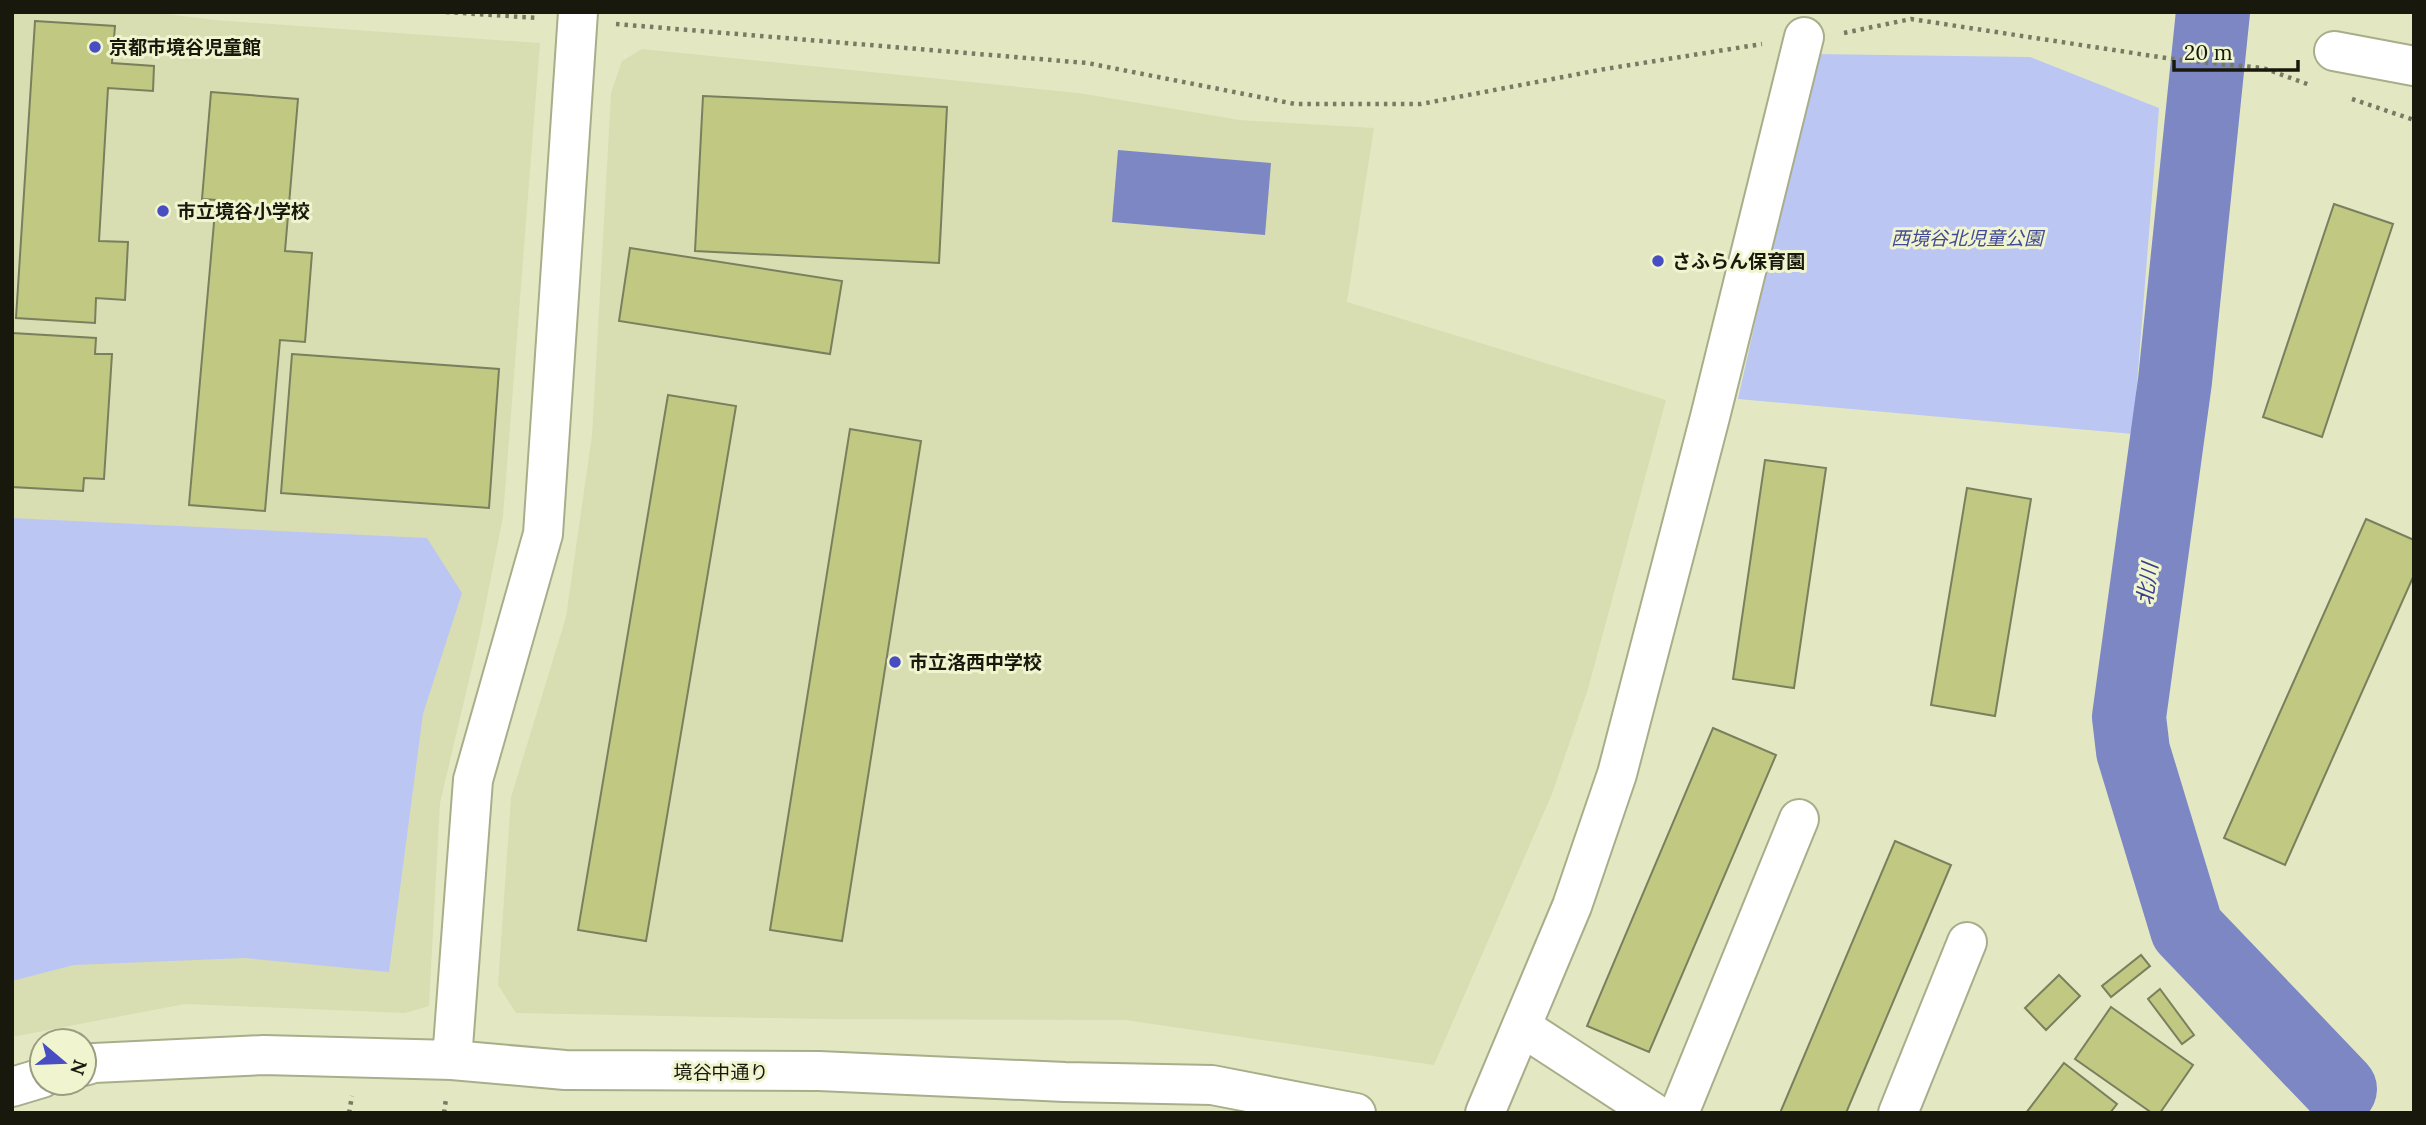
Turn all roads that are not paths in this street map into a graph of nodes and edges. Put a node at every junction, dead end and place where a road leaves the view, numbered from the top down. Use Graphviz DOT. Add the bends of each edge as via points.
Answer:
graph roads {
  1 [pos="578,16"];
  2 [pos="1804,37"];
  3 [pos="2334,51"];
  4 [pos="2414,66"];
  5 [pos="1799,819"];
  6 [pos="1966,942"];
  7 [pos="1522,1027"];
  8 [pos="452,1060"];
  9 [pos="98,1063"];
  10 [pos="1356,1113"];
  11 [pos="1485,1113"];
  12 [pos="1654,1113"];
  13 [pos="1679,1113"];
  14 [pos="1898,1113"];
  1 -- 8 [label="street" via="543,534 473,780"];
  2 -- 7 [label="street" via="1617,774 1572,906"];
  3 -- 4 [label="street"];
  5 -- 13 [label="street"];
  6 -- 14 [label="street"];
  7 -- 11 [label="street"];
  7 -- 12 [label="street"];
  8 -- 9 [label="street, 境谷中通り" via="264,1055"];
  8 -- 10 [label="street, 境谷中通り" via="565,1070 819,1071 1212,1085"];
}
